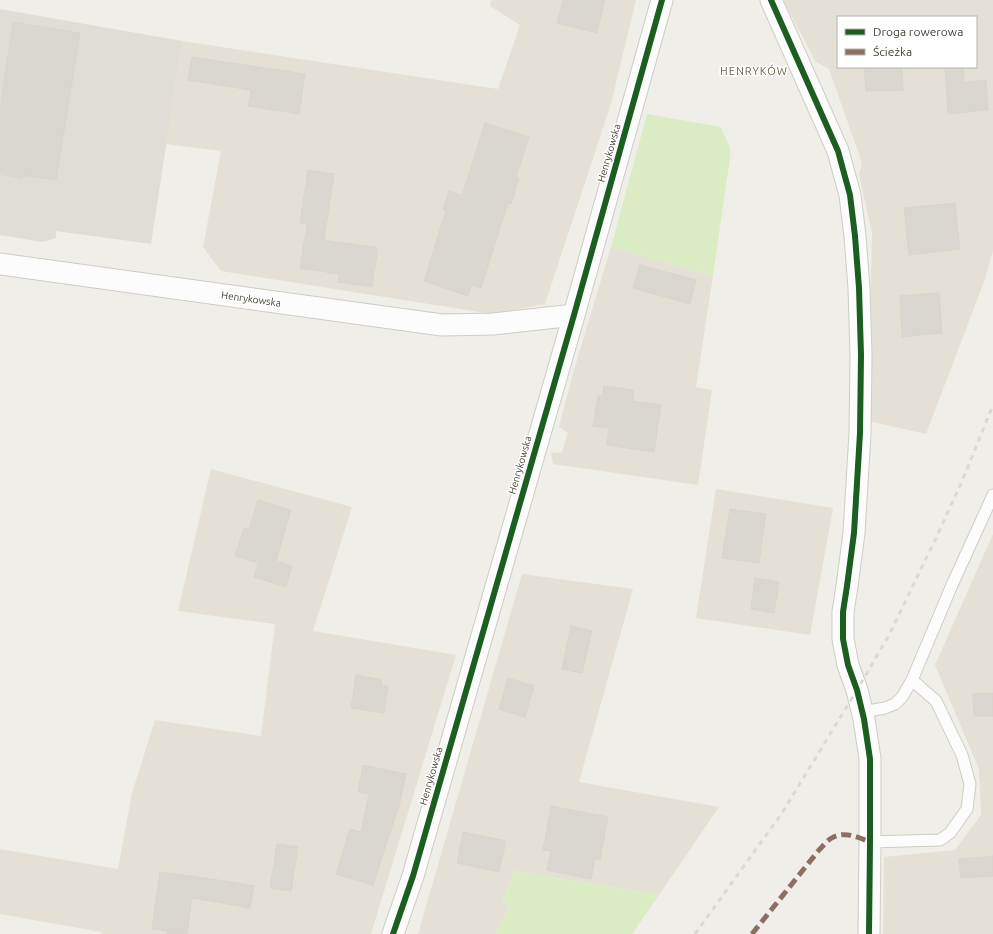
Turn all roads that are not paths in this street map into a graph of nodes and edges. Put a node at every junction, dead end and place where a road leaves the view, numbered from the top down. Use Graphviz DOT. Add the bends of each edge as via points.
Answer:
graph roads {
  1 [pos="662,0"];
  2 [pos="771,0"];
  3 [pos="0,264"];
  4 [pos="574,315"];
  5 [pos="993,494"];
  6 [pos="912,680"];
  7 [pos="862,712"];
  8 [pos="870,842"];
  9 [pos="392,934"];
  10 [pos="869,934"];
  1 -- 4 [label="street, Henrykowska"];
  2 -- 7 [label="street" via="838,151 850,195 855,236 861,356 860,433 854,533 843,612 843,639"];
  3 -- 4 [label="street, Henrykowska" via="442,325 493,324"];
  4 -- 9 [label="street, Henrykowska" via="413,876"];
  5 -- 6 [label="lane"];
  6 -- 7 [label="lane" via="895,704"];
  6 -- 8 [label="lane" via="936,701 962,755 970,784 967,809 950,833 940,840"];
  7 -- 8 [label="street" via="870,759"];
  8 -- 10 [label="street"];
}
